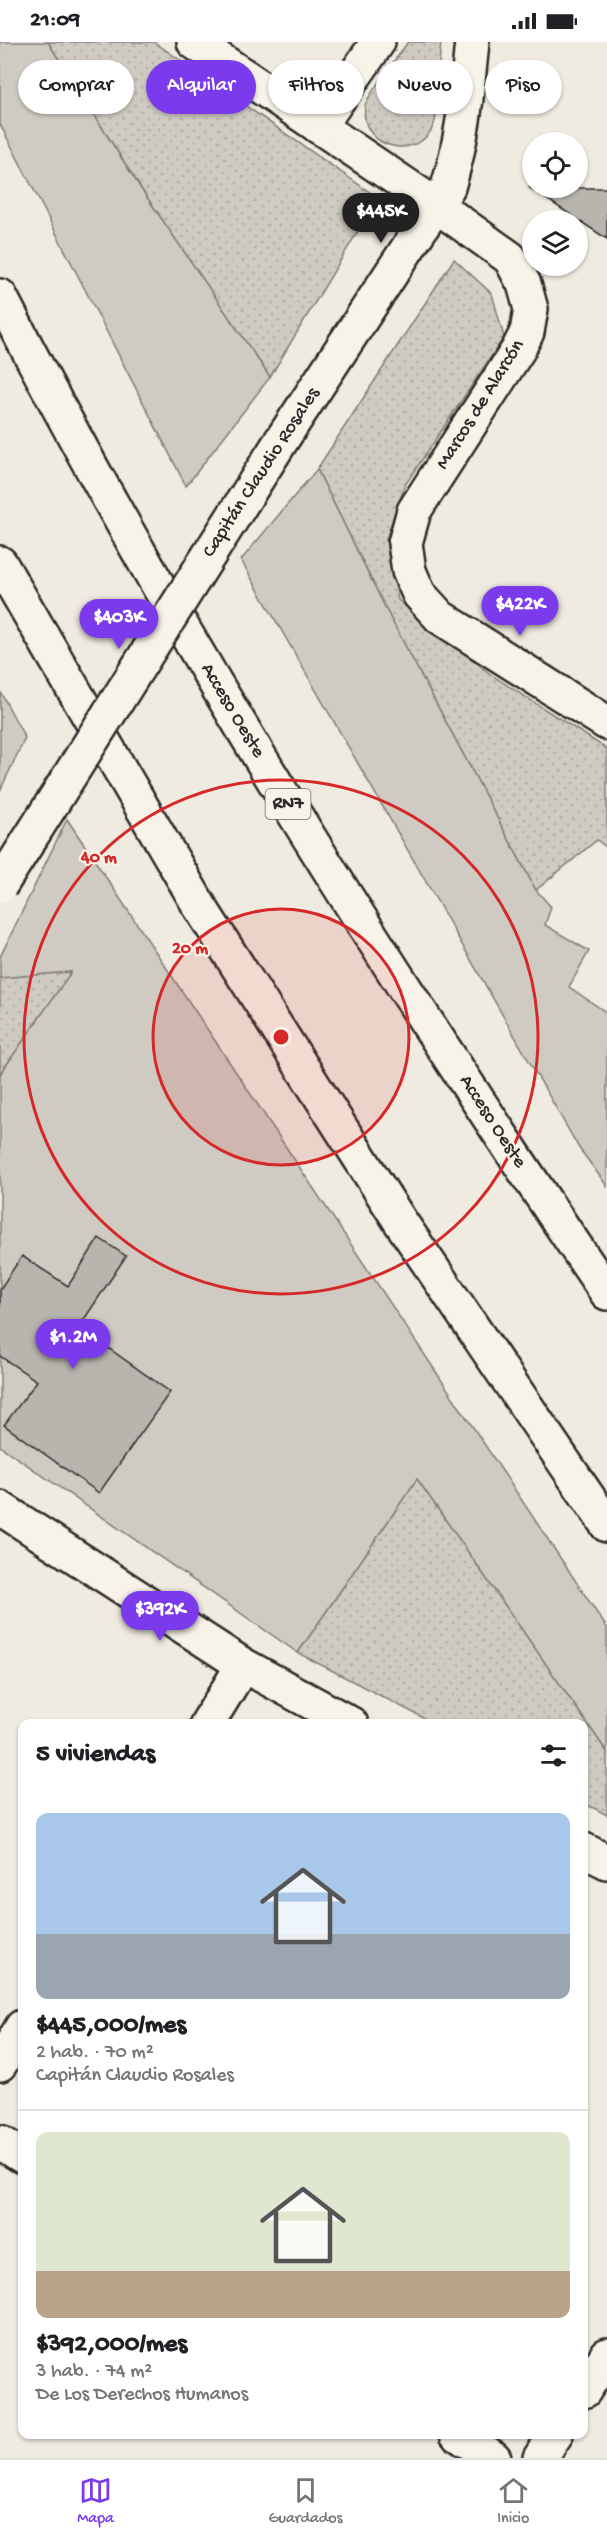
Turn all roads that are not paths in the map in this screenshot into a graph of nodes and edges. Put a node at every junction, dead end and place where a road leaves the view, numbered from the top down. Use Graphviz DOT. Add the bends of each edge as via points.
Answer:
graph roads {
  1 [pos="195,42"];
  2 [pos="378,42"];
  3 [pos="472,42"];
  4 [pos="318,127"];
  5 [pos="437,206"];
  6 [pos="0,296"];
  7 [pos="0,563"];
  8 [pos="607,723"];
  9 [pos="0,886"];
  10 [pos="607,1293"];
  11 [pos="0,1508"];
  12 [pos="607,1525"];
  13 [pos="243,1665"];
  14 [pos="210,1719"];
  15 [pos="342,1719"];
  16 [pos="588,1852"];
  17 [pos="607,1862"];
  18 [pos="18,2034"];
  19 [pos="0,2064"];
  20 [pos="0,2142"];
  21 [pos="18,2153"];
  22 [pos="607,2355"];
  23 [pos="588,2385"];
  24 [pos="465,2439"];
  25 [pos="553,2439"];
  26 [pos="494,2458"];
  27 [pos="540,2458"];
  1 -- 4 [label="main road, Marcos de Alarcón"];
  2 -- 4 [label="main road"];
  3 -- 5 [label="main road, Capitán Claudio Rosales" via="459,154"];
  4 -- 5 [label="main road, Marcos de Alarcón"];
  5 -- 8 [label="main road, Marcos de Alarcón" via="510,258 524,284 531,309 527,332 518,350 414,511 405,543 409,571 419,594 440,617"];
  5 -- 9 [label="main road, Capitán Claudio Rosales, bridge" via="281,441"];
  6 -- 10 [label="main road, Acceso Oeste / RN7" via="218,689 368,932"];
  7 -- 12 [label="main road" via="200,907 400,1221"];
  11 -- 13 [label="main road"];
  13 -- 14 [label="main road"];
  13 -- 15 [label="main road"];
  16 -- 17 [label="main road"];
  18 -- 19 [label="main road"];
  20 -- 21 [label="main road"];
  22 -- 23 [label="main road"];
  24 -- 26 [label="main road"];
  25 -- 27 [label="main road"];
}
